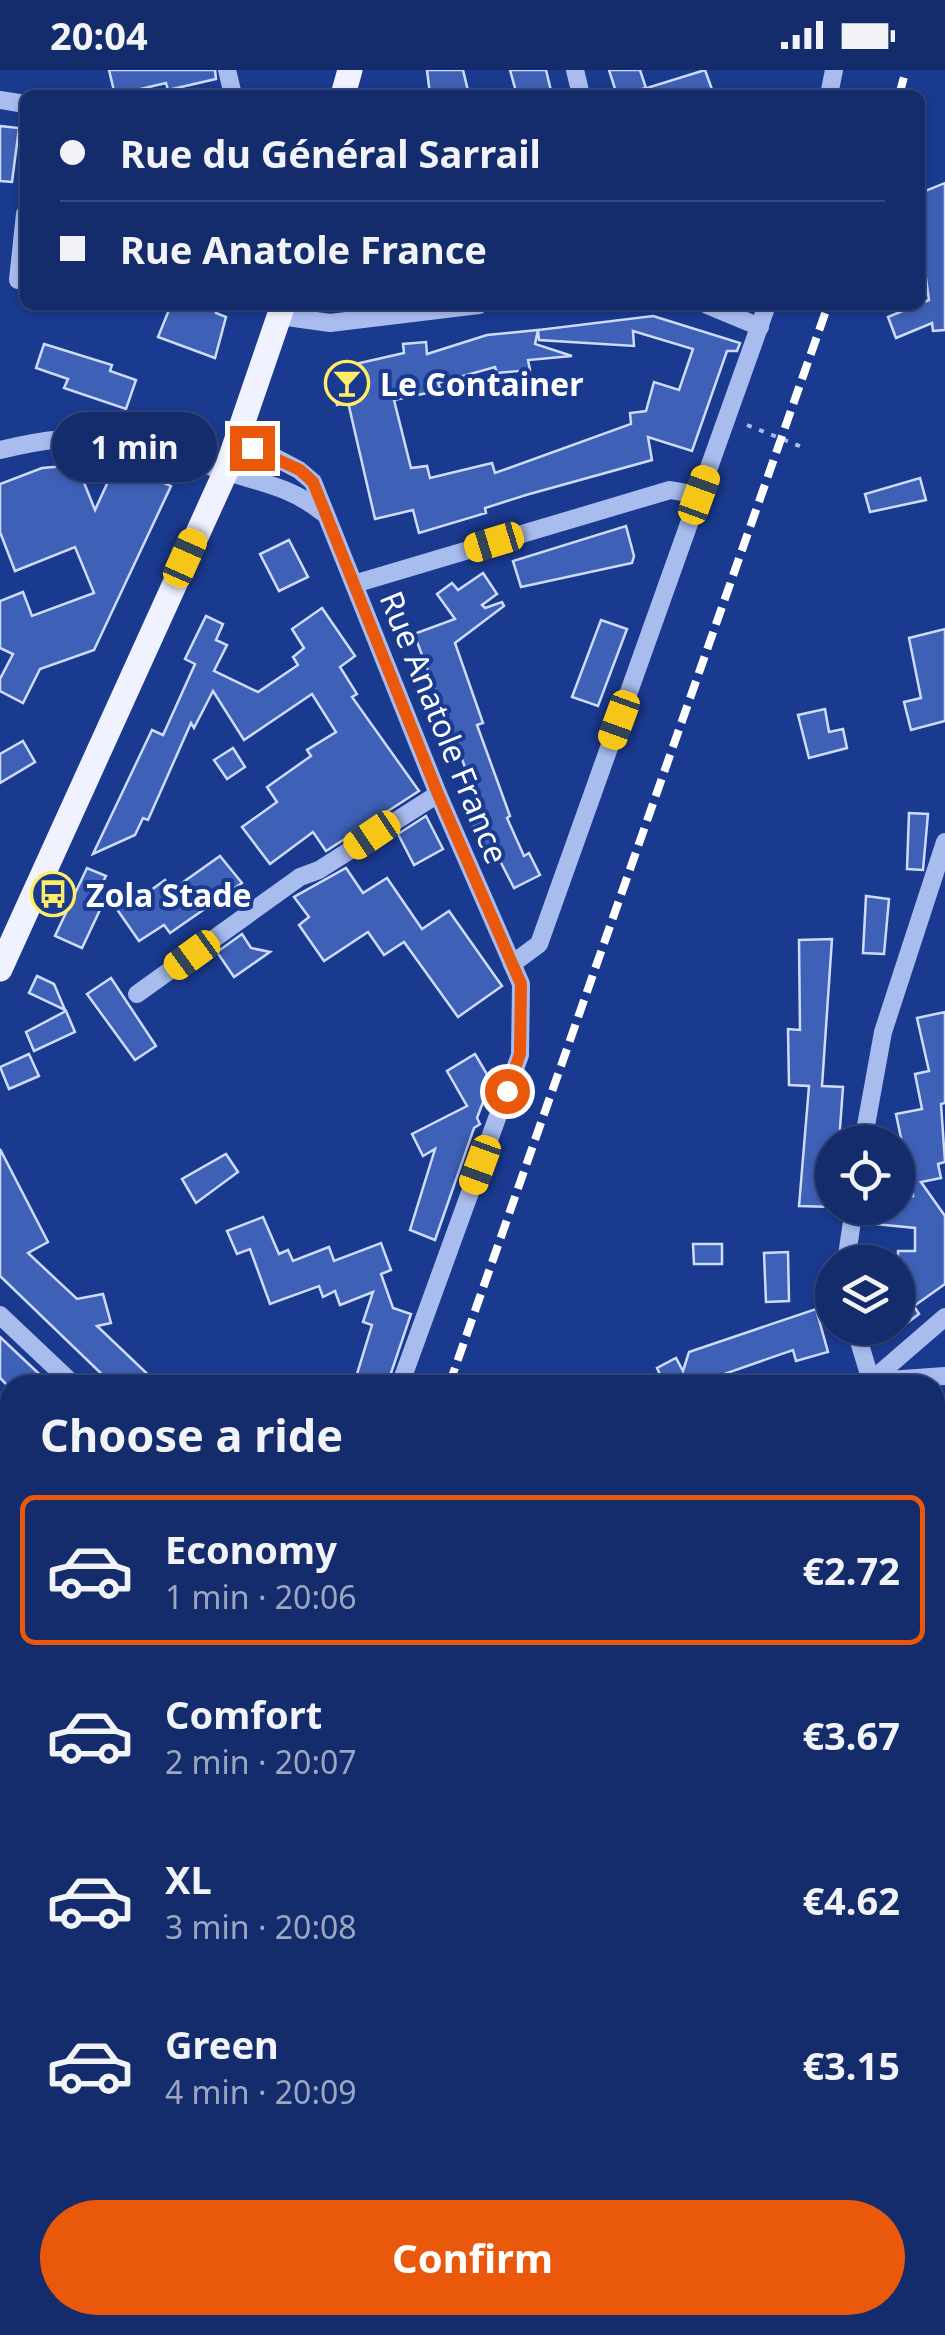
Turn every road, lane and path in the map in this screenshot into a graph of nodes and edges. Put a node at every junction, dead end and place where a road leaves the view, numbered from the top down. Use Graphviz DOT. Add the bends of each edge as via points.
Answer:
graph roads {
  1 [pos="20,261"];
  2 [pos="18,280"];
  3 [pos="282,310"];
  4 [pos="440,310"];
  5 [pos="718,310"];
  6 [pos="765,310"];
  7 [pos="760,327"];
  8 [pos="728,417"];
  9 [pos="238,438"];
  10 [pos="807,449"];
  11 [pos="0,450"];
  12 [pos="226,471"];
  13 [pos="699,495"];
  14 [pos="322,513"];
  15 [pos="354,584"];
  16 [pos="438,794"];
  17 [pos="945,842"];
  18 [pos="512,964"];
  19 [pos="0,969"];
  20 [pos="137,994"];
  21 [pos="866,1125"];
  22 [pos="0,1315"];
  23 [pos="945,1317"];
  24 [pos="860,1345"];
  25 [pos="63,1375"];
  26 [pos="404,1375"];
  27 [pos="869,1375"];
  28 [pos="877,1375"];
  1 -- 2 [label="street"];
  3 -- 4 [label="street" via="330,324"];
  3 -- 9 [label="main road"];
  5 -- 7 [label="street"];
  6 -- 7 [label="street"];
  7 -- 8 [label="street"];
  8 -- 10 [label="path"];
  8 -- 13 [label="street"];
  9 -- 12 [label="main road"];
  9 -- 14 [label="street, Rue Anatole France" via="300,470 313,482"];
  11 -- 12 [label="street" via="54,437 134,440"];
  12 -- 14 [label="street" via="300,494"];
  12 -- 19 [label="main road"];
  13 -- 15 [label="street" via="670,490"];
  13 -- 18 [label="street" via="539,944"];
  14 -- 15 [label="street, Rue Anatole France"];
  15 -- 16 [label="street, Rue Anatole France"];
  16 -- 18 [label="street, Rue Anatole France"];
  16 -- 20 [label="street" via="300,877"];
  17 -- 21 [label="street" via="884,1032"];
  18 -- 26 [label="street, Rue Anatole France" via="521,984 520,1054"];
  22 -- 25 [label="street"];
  23 -- 28 [label="street"];
  24 -- 27 [label="street"];
}
